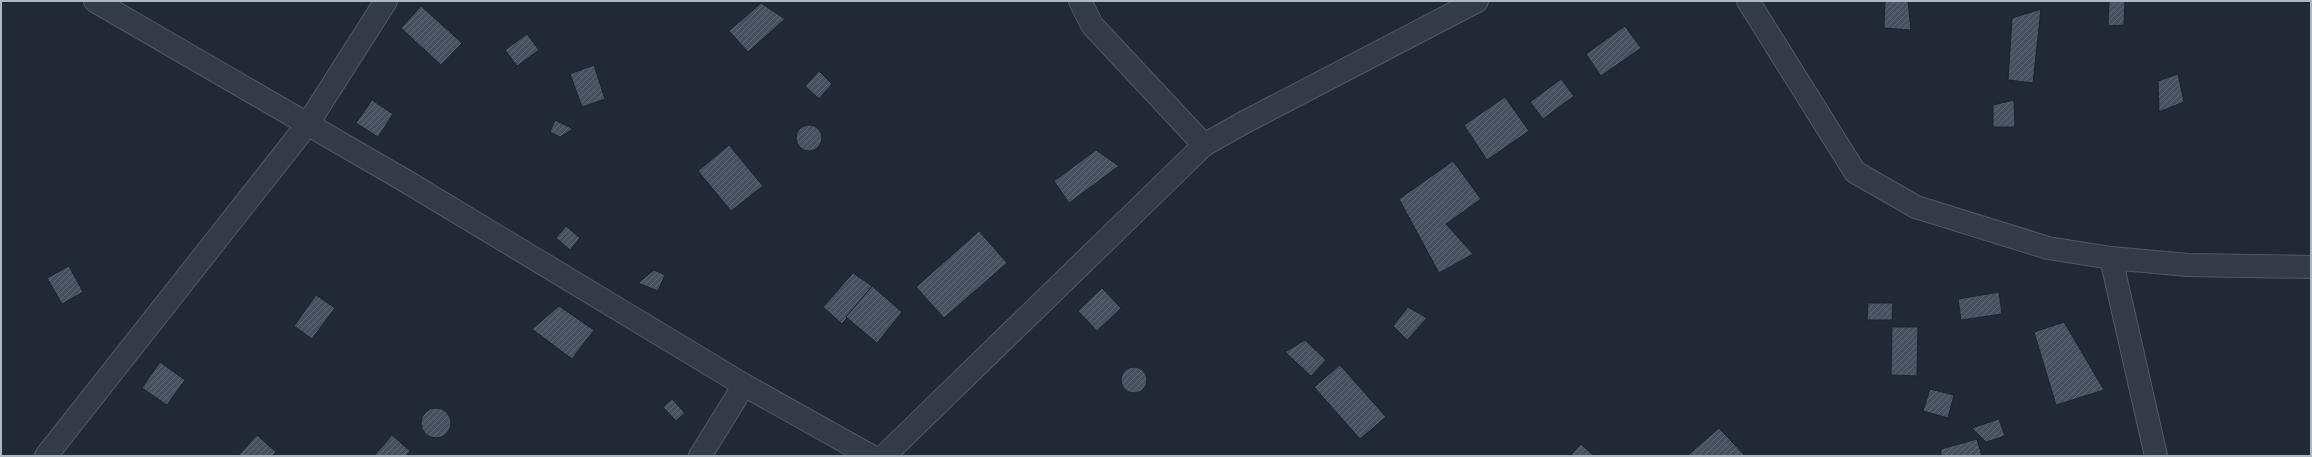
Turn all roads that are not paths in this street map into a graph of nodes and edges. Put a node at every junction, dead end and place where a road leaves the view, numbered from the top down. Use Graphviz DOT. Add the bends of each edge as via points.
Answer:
graph roads {
  1 [pos="95,1"];
  2 [pos="386,1"];
  3 [pos="1080,1"];
  4 [pos="1477,1"];
  5 [pos="1748,1"];
  6 [pos="307,125"];
  7 [pos="1204,145"];
  8 [pos="2111,258"];
  9 [pos="2311,267"];
  10 [pos="744,385"];
  11 [pos="2152,455"];
  12 [pos="46,456"];
  13 [pos="700,456"];
  14 [pos="871,456"];
  15 [pos="884,456"];
  1 -- 6 [label="street"];
  2 -- 6 [label="street"];
  3 -- 7 [label="street" via="1092,25"];
  4 -- 7 [label="street"];
  5 -- 8 [label="street" via="1855,172 1916,207 2048,248"];
  6 -- 10 [label="street" via="404,180"];
  6 -- 12 [label="street"];
  7 -- 15 [label="street"];
  8 -- 9 [label="street" via="2188,265"];
  8 -- 11 [label="street"];
  10 -- 13 [label="street"];
  10 -- 14 [label="street"];
}
